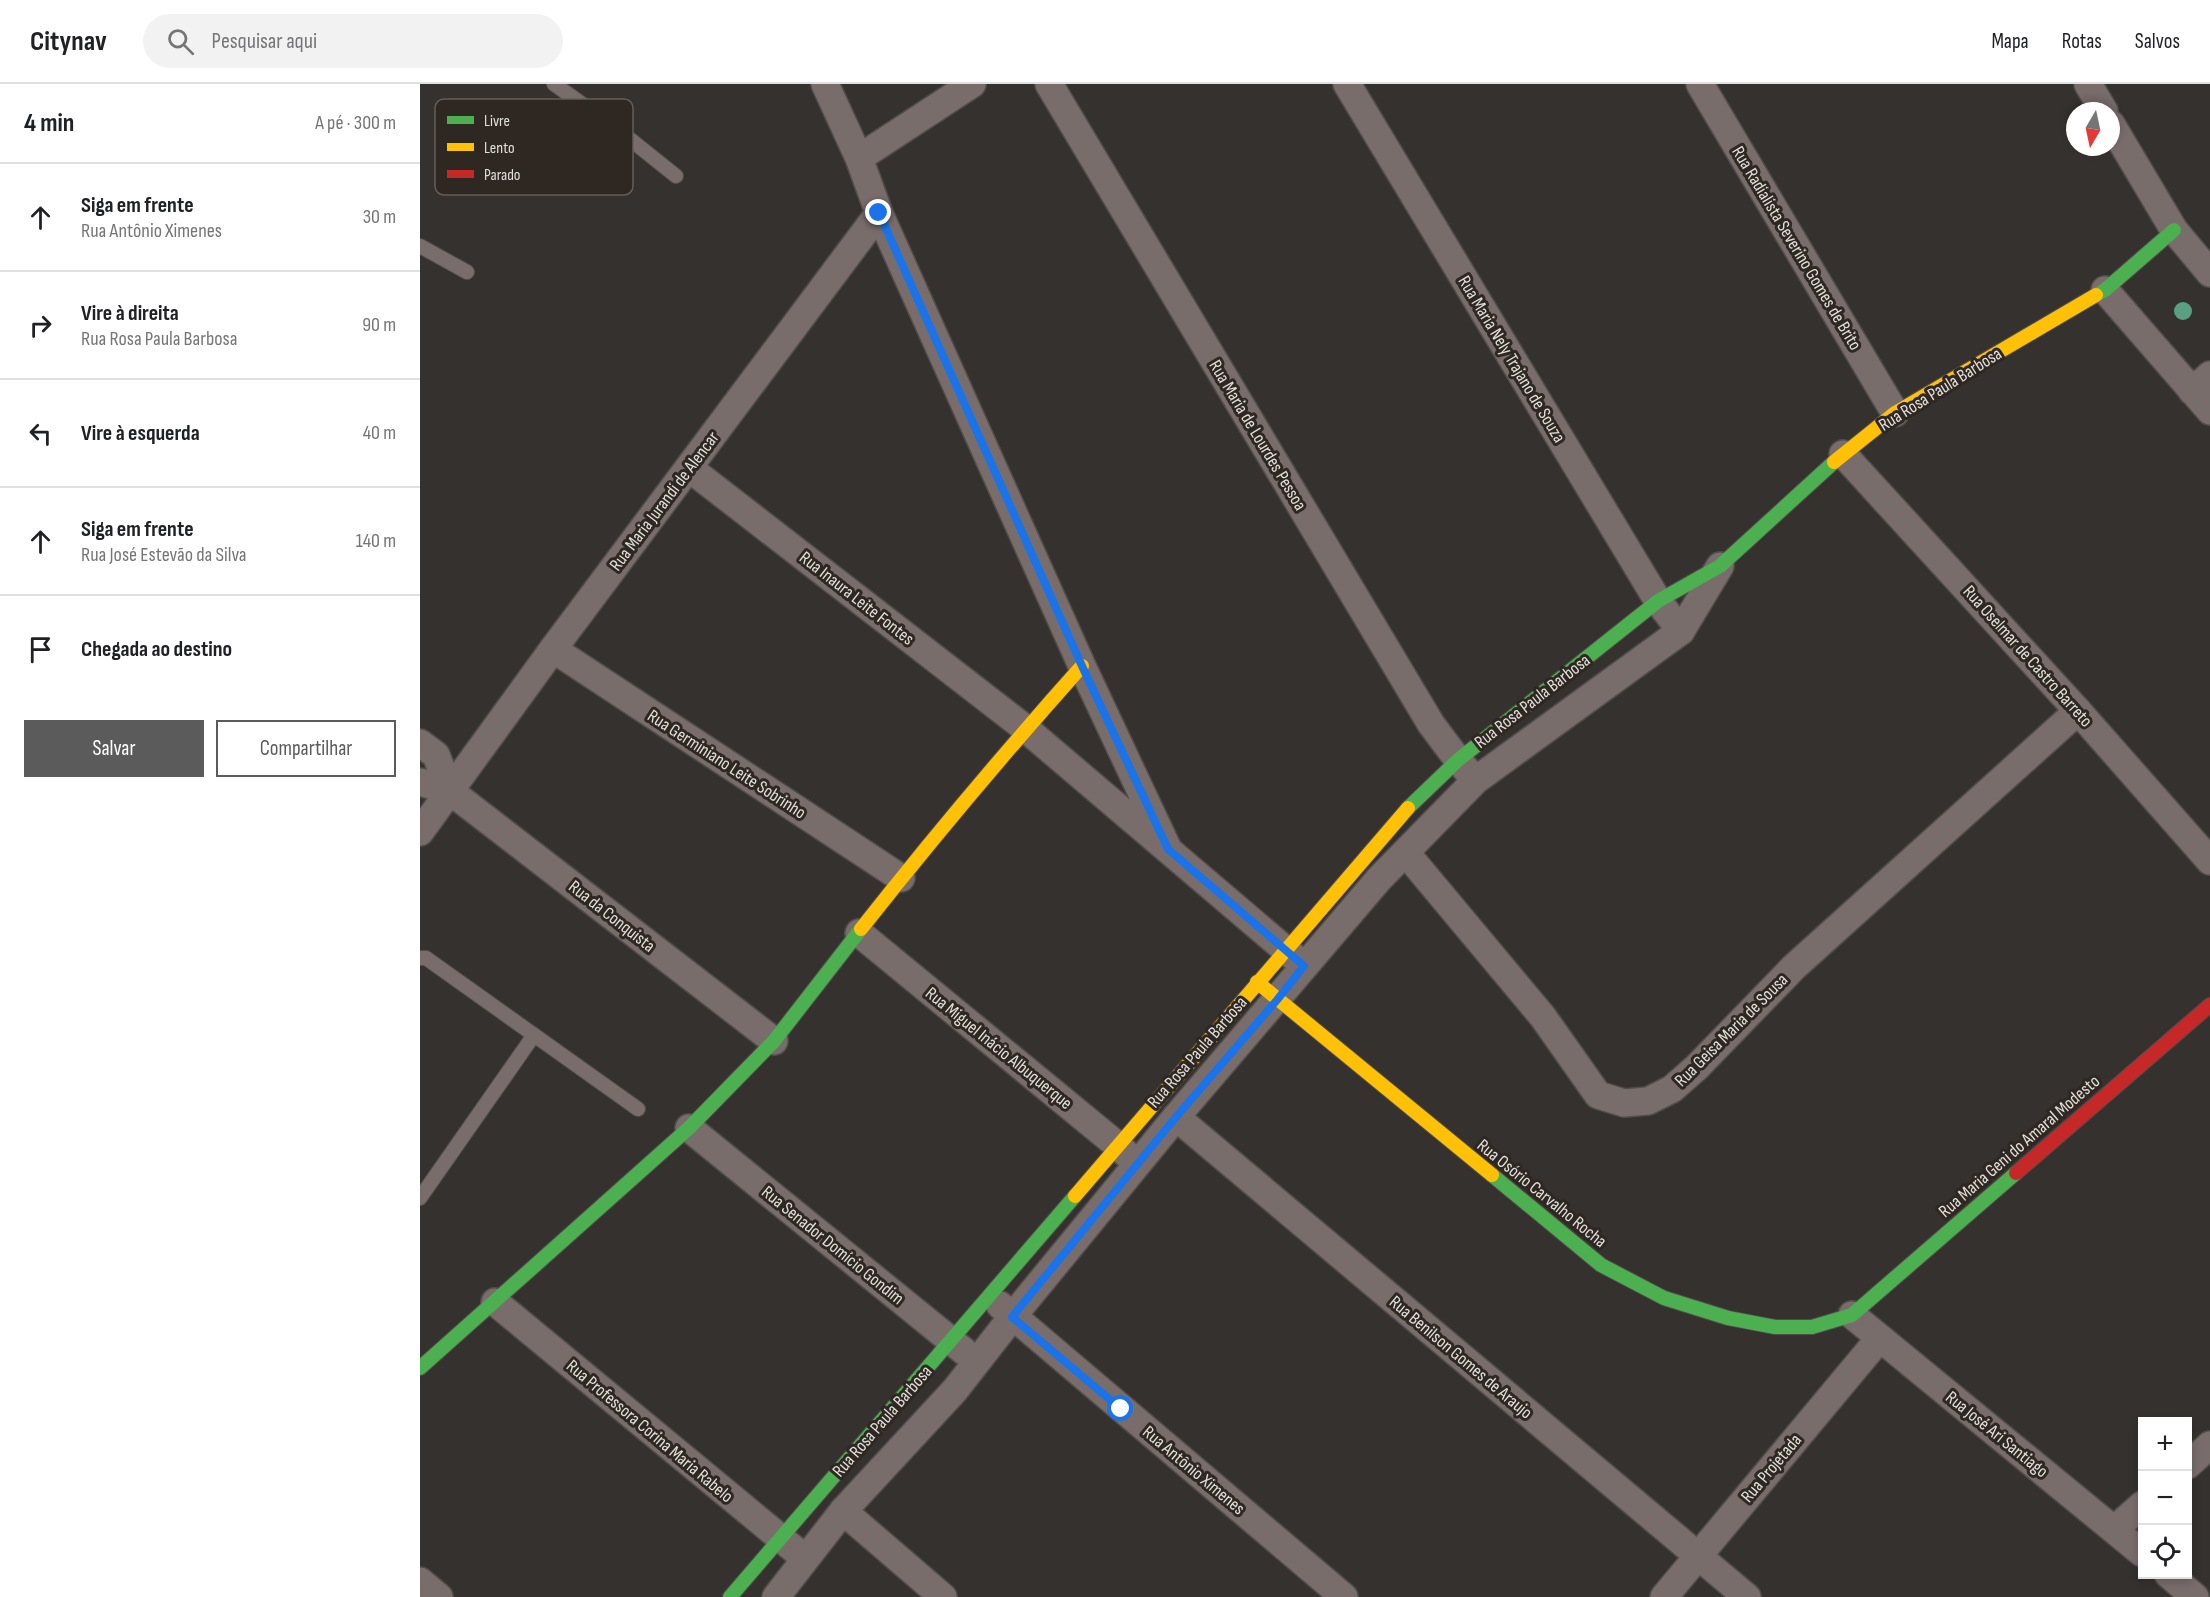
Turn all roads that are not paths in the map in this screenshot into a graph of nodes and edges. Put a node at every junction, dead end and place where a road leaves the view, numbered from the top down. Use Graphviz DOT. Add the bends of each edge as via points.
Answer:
graph roads {
  1 [pos="554,84"];
  2 [pos="825,84"];
  3 [pos="972,84"];
  4 [pos="1049,84"];
  5 [pos="1347,84"];
  6 [pos="1700,84"];
  7 [pos="2088,84"];
  8 [pos="575,99"];
  9 [pos="2099,102"];
  10 [pos="2120,139"];
  11 [pos="633,142"];
  12 [pos="859,158"];
  13 [pos="676,176"];
  14 [pos="879,213"];
  15 [pos="2174,230"];
  16 [pos="420,246"];
  17 [pos="467,272"];
  18 [pos="2210,273"];
  19 [pos="2105,290"];
  20 [pos="2201,383"];
  21 [pos="2210,411"];
  22 [pos="1895,413"];
  23 [pos="1843,454"];
  24 [pos="689,468"];
  25 [pos="1719,566"];
  26 [pos="1658,601"];
  27 [pos="1681,631"];
  28 [pos="553,649"];
  29 [pos="1082,666"];
  30 [pos="2078,711"];
  31 [pos="1026,729"];
  32 [pos="420,743"];
  33 [pos="1458,760"];
  34 [pos="1476,780"];
  35 [pos="420,782"];
  36 [pos="450,791"];
  37 [pos="420,832"];
  38 [pos="1168,849"];
  39 [pos="1406,853"];
  40 [pos="2210,861"];
  41 [pos="901,878"];
  42 [pos="859,933"];
  43 [pos="420,958"];
  44 [pos="1294,958"];
  45 [pos="1257,982"];
  46 [pos="1277,1000"];
  47 [pos="2210,1005"];
  48 [pos="534,1035"];
  49 [pos="774,1041"];
  50 [pos="638,1109"];
  51 [pos="1176,1117"];
  52 [pos="689,1128"];
  53 [pos="1117,1145"];
  54 [pos="1138,1165"];
  55 [pos="420,1198"];
  56 [pos="990,1296"];
  57 [pos="495,1302"];
  58 [pos="1852,1315"];
  59 [pos="1012,1317"];
  60 [pos="1879,1338"];
  61 [pos="952,1341"];
  62 [pos="977,1362"];
  63 [pos="420,1368"];
  64 [pos="2210,1445"];
  65 [pos="2192,1461"];
  66 [pos="2138,1509"];
  67 [pos="843,1511"];
  68 [pos="2115,1529"];
  69 [pos="780,1539"];
  70 [pos="2138,1549"];
  71 [pos="1697,1556"];
  72 [pos="806,1559"];
  73 [pos="2173,1579"];
  74 [pos="420,1581"];
  75 [pos="439,1597"];
  76 [pos="730,1597"];
  77 [pos="776,1597"];
  78 [pos="943,1597"];
  79 [pos="1344,1597"];
  80 [pos="1664,1597"];
  81 [pos="1747,1597"];
  82 [pos="2194,1597"];
  1 -- 8 [label="lane"];
  2 -- 12 [label="street"];
  3 -- 12 [label="street"];
  4 -- 33 [label="street, Rua Maria de Lourdes Pessoa" via="1431,724"];
  5 -- 26 [label="street, Rua Maria Nely Trajano de Souza"];
  6 -- 22 [label="street, Rua Radialista Severino Gomes de Brito"];
  7 -- 9 [label="street"];
  10 -- 15 [label="street"];
  11 -- 13 [label="lane"];
  12 -- 14 [label="street"];
  14 -- 24 [label="street, Rua Maria Jurandi de Alencar"];
  14 -- 29 [label="street"];
  15 -- 18 [label="street"];
  15 -- 19 [label="street, Rua Rosa Paula Barbosa"];
  16 -- 17 [label="lane"];
  19 -- 20 [label="street"];
  19 -- 22 [label="street, Rua Rosa Paula Barbosa"];
  20 -- 21 [label="street"];
  22 -- 23 [label="street, Rua Rosa Paula Barbosa"];
  23 -- 25 [label="street, Rua Rosa Paula Barbosa"];
  23 -- 30 [label="street, Rua Oselmar de Castro Barreto"];
  24 -- 28 [label="street, Rua Maria Jurandi de Alencar"];
  24 -- 31 [label="street, Rua Inaura Leite Fontes"];
  25 -- 26 [label="street, Rua Rosa Paula Barbosa"];
  25 -- 27 [label="street, Rua Rosa Paula Barbosa"];
  26 -- 27 [label="street, Rua Maria Nely Trajano de Souza"];
  26 -- 33 [label="street, Rua Rosa Paula Barbosa"];
  27 -- 34 [label="street, Rua Rosa Paula Barbosa"];
  28 -- 36 [label="street, Rua Maria Jurandi de Alencar"];
  28 -- 41 [label="street, Rua Germiniano Leite Sobrinho"];
  29 -- 31 [label="street"];
  29 -- 38 [label="street"];
  30 -- 39 [label="street, Rua Geisa Maria de Sousa" via="1794,967 1698,1067 1672,1089 1648,1101 1624,1103 1598,1095 1543,1017"];
  30 -- 40 [label="street, Rua Oselmar de Castro Barreto"];
  31 -- 38 [label="street, Rua Inaura Leite Fontes"];
  31 -- 41 [label="street"];
  32 -- 36 [label="street" via="436,755"];
  33 -- 34 [label="street, Rua Maria de Lourdes Pessoa"];
  33 -- 44 [label="street, Rua Rosa Paula Barbosa" via="1418,797"];
  34 -- 39 [label="street, Rua Rosa Paula Barbosa"];
  35 -- 36 [label="street"];
  36 -- 37 [label="street, Rua Maria Jurandi de Alencar"];
  36 -- 49 [label="street, Rua da Conquista"];
  38 -- 44 [label="street, Rua Inaura Leite Fontes"];
  39 -- 44 [label="street, Rua Rosa Paula Barbosa"];
  41 -- 42 [label="street"];
  42 -- 49 [label="street"];
  42 -- 53 [label="street, Rua Miguel Inácio Albuquerque"];
  43 -- 48 [label="lane" via="426,958"];
  44 -- 45 [label="street, Rua Rosa Paula Barbosa"];
  44 -- 46 [label="street, Rua Rosa Paula Barbosa"];
  45 -- 46 [label="street, Rua Osório Carvalho Rocha"];
  45 -- 53 [label="street, Rua Rosa Paula Barbosa"];
  46 -- 51 [label="street, Rua Rosa Paula Barbosa"];
  46 -- 58 [label="street, Rua Osório Carvalho Rocha" via="1601,1265 1664,1298 1728,1318 1775,1327 1812,1327"];
  47 -- 58 [label="street, Rua Maria Geni do Amaral Modesto"];
  48 -- 50 [label="lane"];
  48 -- 55 [label="lane"];
  49 -- 52 [label="street"];
  51 -- 54 [label="street, Rua Rosa Paula Barbosa"];
  51 -- 71 [label="street, Rua Benilson Gomes de Araujo"];
  52 -- 57 [label="street"];
  52 -- 61 [label="street, Rua Senador Domício Gondim"];
  53 -- 54 [label="street, Rua Miguel Inácio Albuquerque"];
  53 -- 56 [label="street, Rua Rosa Paula Barbosa"];
  54 -- 59 [label="street, Rua Rosa Paula Barbosa"];
  56 -- 59 [label="street, Rua Antônio Ximenes"];
  56 -- 61 [label="street, Rua Rosa Paula Barbosa"];
  57 -- 63 [label="street"];
  57 -- 69 [label="street, Rua Professora Corina Maria Rabelo"];
  58 -- 60 [label="street, Rua José Ari Santiago"];
  59 -- 62 [label="street, Rua Rosa Paula Barbosa"];
  59 -- 79 [label="street, Rua Antônio Ximenes"];
  60 -- 68 [label="street, Rua José Ari Santiago"];
  60 -- 71 [label="street, Rua Projetada"];
  61 -- 62 [label="street, Rua Senador Domício Gondim"];
  61 -- 69 [label="street, Rua Rosa Paula Barbosa"];
  62 -- 67 [label="street, Rua Rosa Paula Barbosa" via="956,1390"];
  64 -- 65 [label="street"];
  66 -- 68 [label="street"];
  67 -- 72 [label="street, Rua Rosa Paula Barbosa"];
  67 -- 78 [label="street"];
  68 -- 70 [label="street, Rua José Ari Santiago"];
  69 -- 72 [label="street, Rua Professora Corina Maria Rabelo"];
  69 -- 76 [label="street, Rua Rosa Paula Barbosa"];
  71 -- 80 [label="street, Rua Projetada"];
  71 -- 81 [label="street, Rua Benilson Gomes de Araujo"];
  72 -- 77 [label="street, Rua Rosa Paula Barbosa"];
  73 -- 82 [label="street"];
  74 -- 75 [label="street"];
}
